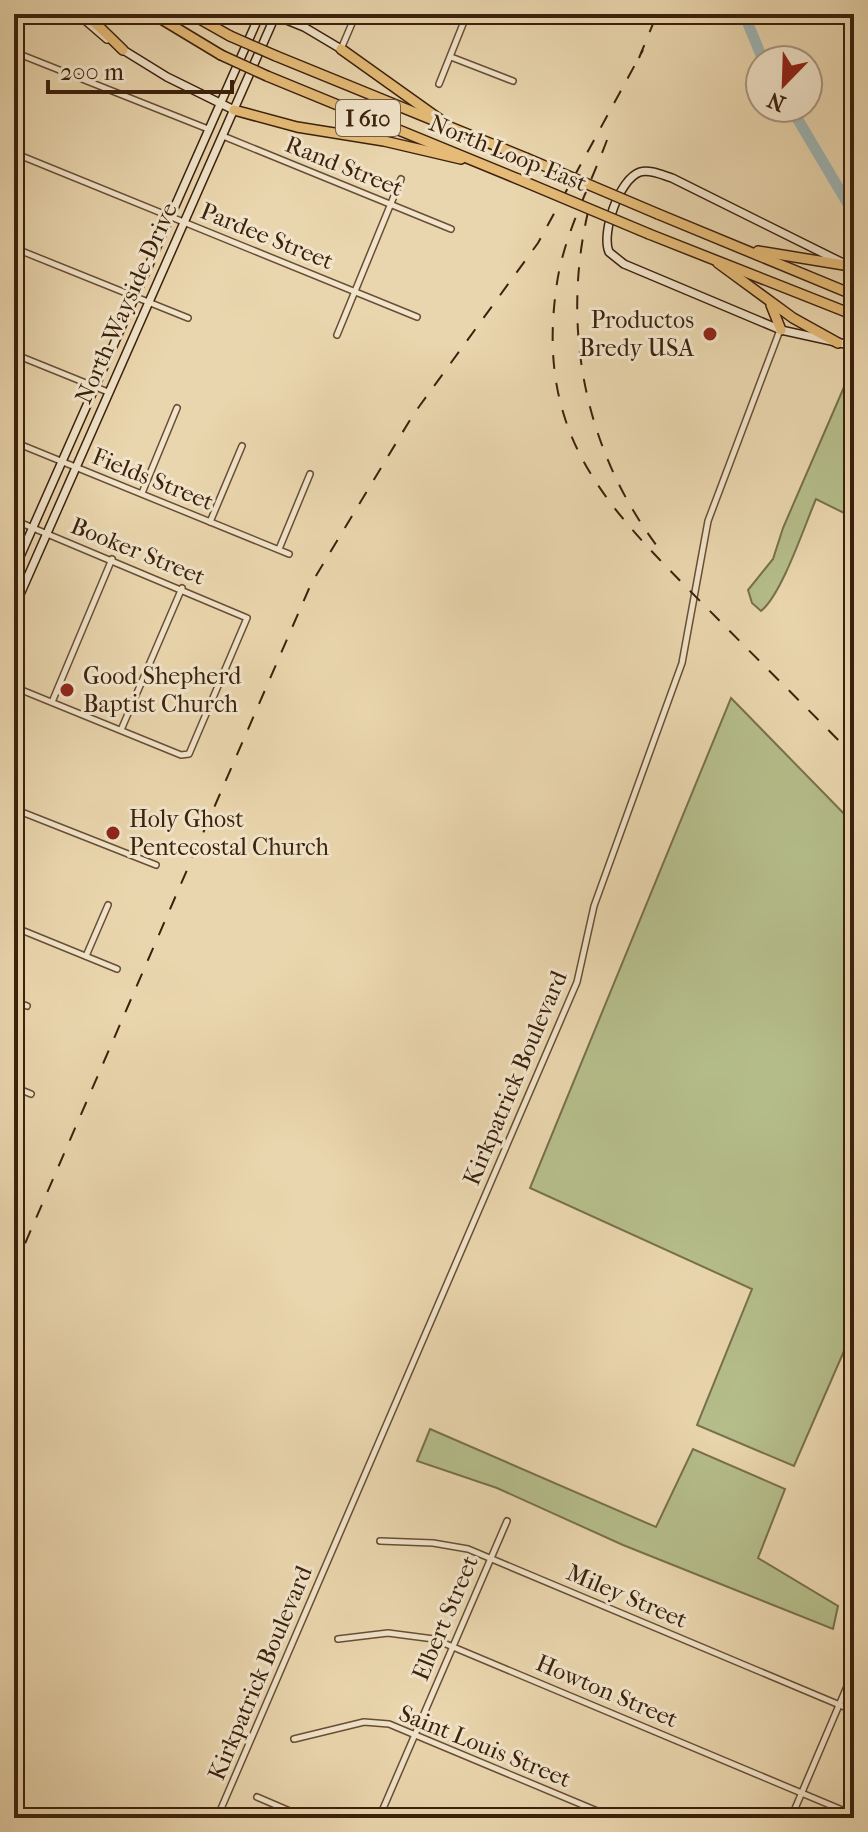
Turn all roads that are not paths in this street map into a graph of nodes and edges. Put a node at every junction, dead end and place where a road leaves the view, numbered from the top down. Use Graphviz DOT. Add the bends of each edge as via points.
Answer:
graph roads {
  1 [pos="78,14"];
  2 [pos="86,14"];
  3 [pos="153,14"];
  4 [pos="191,14"];
  5 [pos="260,14"];
  6 [pos="274,14"];
  7 [pos="356,14"];
  8 [pos="467,14"];
  9 [pos="341,49"];
  10 [pos="123,50"];
  11 [pos="14,52"];
  12 [pos="451,57"];
  13 [pos="513,81"];
  14 [pos="439,84"];
  15 [pos="219,103"];
  16 [pos="234,110"];
  17 [pos="452,127"];
  18 [pos="208,129"];
  19 [pos="223,136"];
  20 [pos="14,153"];
  21 [pos="470,159"];
  22 [pos="401,179"];
  23 [pos="390,204"];
  24 [pos="169,216"];
  25 [pos="184,222"];
  26 [pos="451,229"];
  27 [pos="738,247"];
  28 [pos="14,248"];
  29 [pos="708,255"];
  30 [pos="852,266"];
  31 [pos="354,291"];
  32 [pos="854,295"];
  33 [pos="135,297"];
  34 [pos="766,299"];
  35 [pos="147,301"];
  36 [pos="854,315"];
  37 [pos="417,317"];
  38 [pos="188,318"];
  39 [pos="781,330"];
  40 [pos="337,335"];
  41 [pos="838,343"];
  42 [pos="854,346"];
  43 [pos="14,354"];
  44 [pos="96,387"];
  45 [pos="108,392"];
  46 [pos="177,408"];
  47 [pos="14,442"];
  48 [pos="242,446"];
  49 [pos="63,463"];
  50 [pos="75,467"];
  51 [pos="310,474"];
  52 [pos="142,493"];
  53 [pos="14,520"];
  54 [pos="210,522"];
  55 [pos="34,528"];
  56 [pos="47,533"];
  57 [pos="279,549"];
  58 [pos="289,554"];
  59 [pos="112,559"];
  60 [pos="14,570"];
  61 [pos="182,588"];
  62 [pos="15,602"];
  63 [pos="14,687"];
  64 [pos="52,702"];
  65 [pos="120,731"];
  66 [pos="14,809"];
  67 [pos="156,865"];
  68 [pos="108,905"];
  69 [pos="14,927"];
  70 [pos="86,956"];
  71 [pos="117,969"];
  72 [pos="14,1001"];
  73 [pos="27,1006"];
  74 [pos="14,1087"];
  75 [pos="31,1094"];
  76 [pos="507,1521"];
  77 [pos="380,1541"];
  78 [pos="490,1558"];
  79 [pos="338,1639"];
  80 [pos="452,1645"];
  81 [pos="854,1670"];
  82 [pos="839,1705"];
  83 [pos="854,1711"];
  84 [pos="415,1734"];
  85 [pos="294,1739"];
  86 [pos="801,1793"];
  87 [pos="257,1797"];
  88 [pos="854,1815"];
  89 [pos="217,1818"];
  90 [pos="306,1818"];
  91 [pos="379,1818"];
  92 [pos="614,1818"];
  93 [pos="791,1818"];
  1 -- 10 [label="main road"];
  2 -- 10 [label="highway"];
  3 -- 21 [label="highway, North Loop East / I 610, bridge" via="221,55"];
  4 -- 17 [label="highway, North Loop East / I 610, bridge" via="276,56"];
  5 -- 15 [label="main road, North Wayside Drive"];
  6 -- 9 [label="main road"];
  6 -- 16 [label="main road, North Wayside Drive"];
  7 -- 9 [label="street"];
  8 -- 12 [label="street"];
  9 -- 17 [label="highway"];
  10 -- 15 [label="main road"];
  11 -- 18 [label="street"];
  12 -- 13 [label="street"];
  12 -- 14 [label="street"];
  15 -- 16 [label="main road"];
  15 -- 18 [label="main road, North Wayside Drive"];
  16 -- 19 [label="main road, North Wayside Drive"];
  16 -- 21 [label="highway" via="448,159"];
  17 -- 27 [label="highway, North Loop East / I 610, bridge"];
  18 -- 24 [label="main road, North Wayside Drive"];
  19 -- 23 [label="street, Rand Street"];
  19 -- 25 [label="main road, North Wayside Drive"];
  20 -- 24 [label="street, Pardee Street"];
  21 -- 29 [label="highway, North Loop East / I 610, bridge"];
  22 -- 23 [label="street"];
  23 -- 26 [label="street, Rand Street"];
  23 -- 31 [label="street"];
  24 -- 25 [label="street, Pardee Street"];
  24 -- 33 [label="main road, North Wayside Drive"];
  25 -- 31 [label="street, Pardee Street"];
  25 -- 35 [label="main road, North Wayside Drive"];
  27 -- 30 [label="highway"];
  27 -- 32 [label="highway, North Loop East / I 610"];
  28 -- 33 [label="street"];
  29 -- 34 [label="highway"];
  29 -- 36 [label="highway, North Loop East / I 610"];
  30 -- 39 [label="main road" via="672,178 647,171 629,178 606,230 613,256"];
  31 -- 37 [label="street, Pardee Street"];
  31 -- 40 [label="street"];
  33 -- 35 [label="street"];
  33 -- 44 [label="main road, North Wayside Drive"];
  34 -- 39 [label="highway"];
  34 -- 41 [label="highway"];
  35 -- 38 [label="street"];
  35 -- 45 [label="main road, North Wayside Drive"];
  39 -- 41 [label="main road"];
  39 -- 89 [label="street, Kirkpatrick Boulevard" via="708,521 682,663 594,906 577,982"];
  41 -- 42 [label="main road"];
  43 -- 44 [label="street"];
  44 -- 45 [label="street"];
  44 -- 49 [label="main road, North Wayside Drive"];
  45 -- 50 [label="main road, North Wayside Drive"];
  46 -- 52 [label="street"];
  47 -- 49 [label="street, Fields Street"];
  48 -- 54 [label="street"];
  49 -- 50 [label="street, Fields Street"];
  49 -- 55 [label="main road, North Wayside Drive"];
  50 -- 52 [label="street, Fields Street"];
  50 -- 56 [label="main road, North Wayside Drive"];
  51 -- 57 [label="street"];
  52 -- 54 [label="street, Fields Street"];
  53 -- 55 [label="street, Booker Street"];
  54 -- 57 [label="street, Fields Street"];
  55 -- 56 [label="street, Booker Street"];
  55 -- 60 [label="main road, North Wayside Drive"];
  56 -- 59 [label="street, Booker Street"];
  56 -- 62 [label="main road, North Wayside Drive"];
  57 -- 58 [label="street, Fields Street"];
  59 -- 61 [label="street, Booker Street"];
  59 -- 64 [label="street"];
  61 -- 65 [label="street"];
  61 -- 65 [label="street, Booker Street" via="247,618 189,754"];
  63 -- 64 [label="street"];
  64 -- 65 [label="street"];
  66 -- 67 [label="street"];
  68 -- 70 [label="street"];
  69 -- 70 [label="street"];
  70 -- 71 [label="street"];
  72 -- 73 [label="street"];
  74 -- 75 [label="street"];
  76 -- 78 [label="street, Elbert Street"];
  77 -- 78 [label="street, Miley Street" via="442,1544"];
  78 -- 80 [label="street, Elbert Street"];
  78 -- 82 [label="street, Miley Street"];
  79 -- 80 [label="street, Howton Street" via="410,1634"];
  80 -- 84 [label="street, Elbert Street"];
  80 -- 86 [label="street, Howton Street"];
  81 -- 82 [label="street"];
  82 -- 83 [label="street, Miley Street"];
  82 -- 86 [label="street"];
  84 -- 85 [label="street, Saint Louis Street" via="364,1722"];
  84 -- 91 [label="street, Elbert Street"];
  84 -- 92 [label="street, Saint Louis Street"];
  86 -- 88 [label="street, Howton Street"];
  86 -- 93 [label="street"];
  87 -- 90 [label="street"];
}
